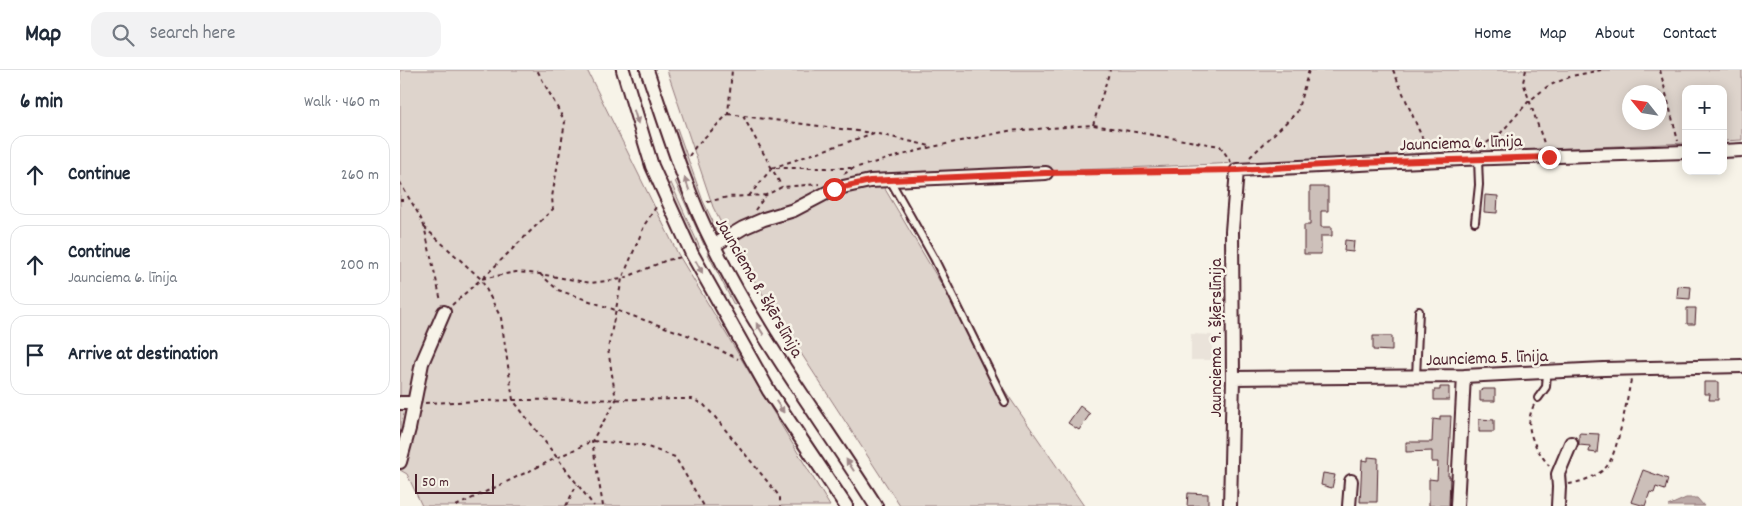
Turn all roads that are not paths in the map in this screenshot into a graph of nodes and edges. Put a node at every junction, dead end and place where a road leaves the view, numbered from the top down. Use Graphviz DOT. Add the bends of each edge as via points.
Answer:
graph roads {
  1 [pos="623,70"];
  2 [pos="647,70"];
  3 [pos="1742,150"];
  4 [pos="1727,151"];
  5 [pos="1682,152"];
  6 [pos="1478,159"];
  7 [pos="1237,170"];
  8 [pos="1046,173"];
  9 [pos="890,180"];
  10 [pos="1475,222"];
  11 [pos="718,243"];
  12 [pos="1419,310"];
  13 [pos="444,312"];
  14 [pos="1742,366"];
  15 [pos="1547,372"];
  16 [pos="1464,376"];
  17 [pos="1416,377"];
  18 [pos="1233,378"];
  19 [pos="1538,398"];
  20 [pos="1005,402"];
  21 [pos="406,403"];
  22 [pos="1571,443"];
  23 [pos="400,462"];
  24 [pos="1350,481"];
  25 [pos="846,506"];
  26 [pos="876,506"];
  27 [pos="1230,506"];
  28 [pos="1350,506"];
  29 [pos="1457,506"];
  30 [pos="1558,506"];
  1 -- 25 [label="street, one-way" via="652,166 692,254 768,391"];
  26 -- 2 [label="street, Jaunciema 8. šķērslīnija, one-way" via="758,326 713,246 694,205"];
  3 -- 4 [label="street"];
  5 -- 6 [label="street, Jaunciema 6. līnija"];
  6 -- 7 [label="street, Jaunciema 6. līnija"];
  6 -- 10 [label="lane"];
  7 -- 18 [label="street, Jaunciema 9. šķērslīnija" via="1232,231"];
  8 -- 9 [label="street"];
  9 -- 11 [label="street" via="834,189 794,210 742,228"];
  9 -- 20 [label="lane" via="934,258"];
  12 -- 17 [label="lane"];
  13 -- 21 [label="street"];
  14 -- 15 [label="street, Jaunciema 5. līnija"];
  15 -- 16 [label="street, Jaunciema 5. līnija"];
  15 -- 19 [label="lane" via="1546,386"];
  16 -- 17 [label="street, Jaunciema 5. līnija"];
  16 -- 29 [label="street"];
  17 -- 18 [label="street, Jaunciema 5. līnija"];
  18 -- 27 [label="street, Jaunciema 9. šķērslīnija"];
  21 -- 23 [label="street" via="409,429"];
  22 -- 30 [label="street" via="1558,474"];
  24 -- 28 [label="street"];
}
